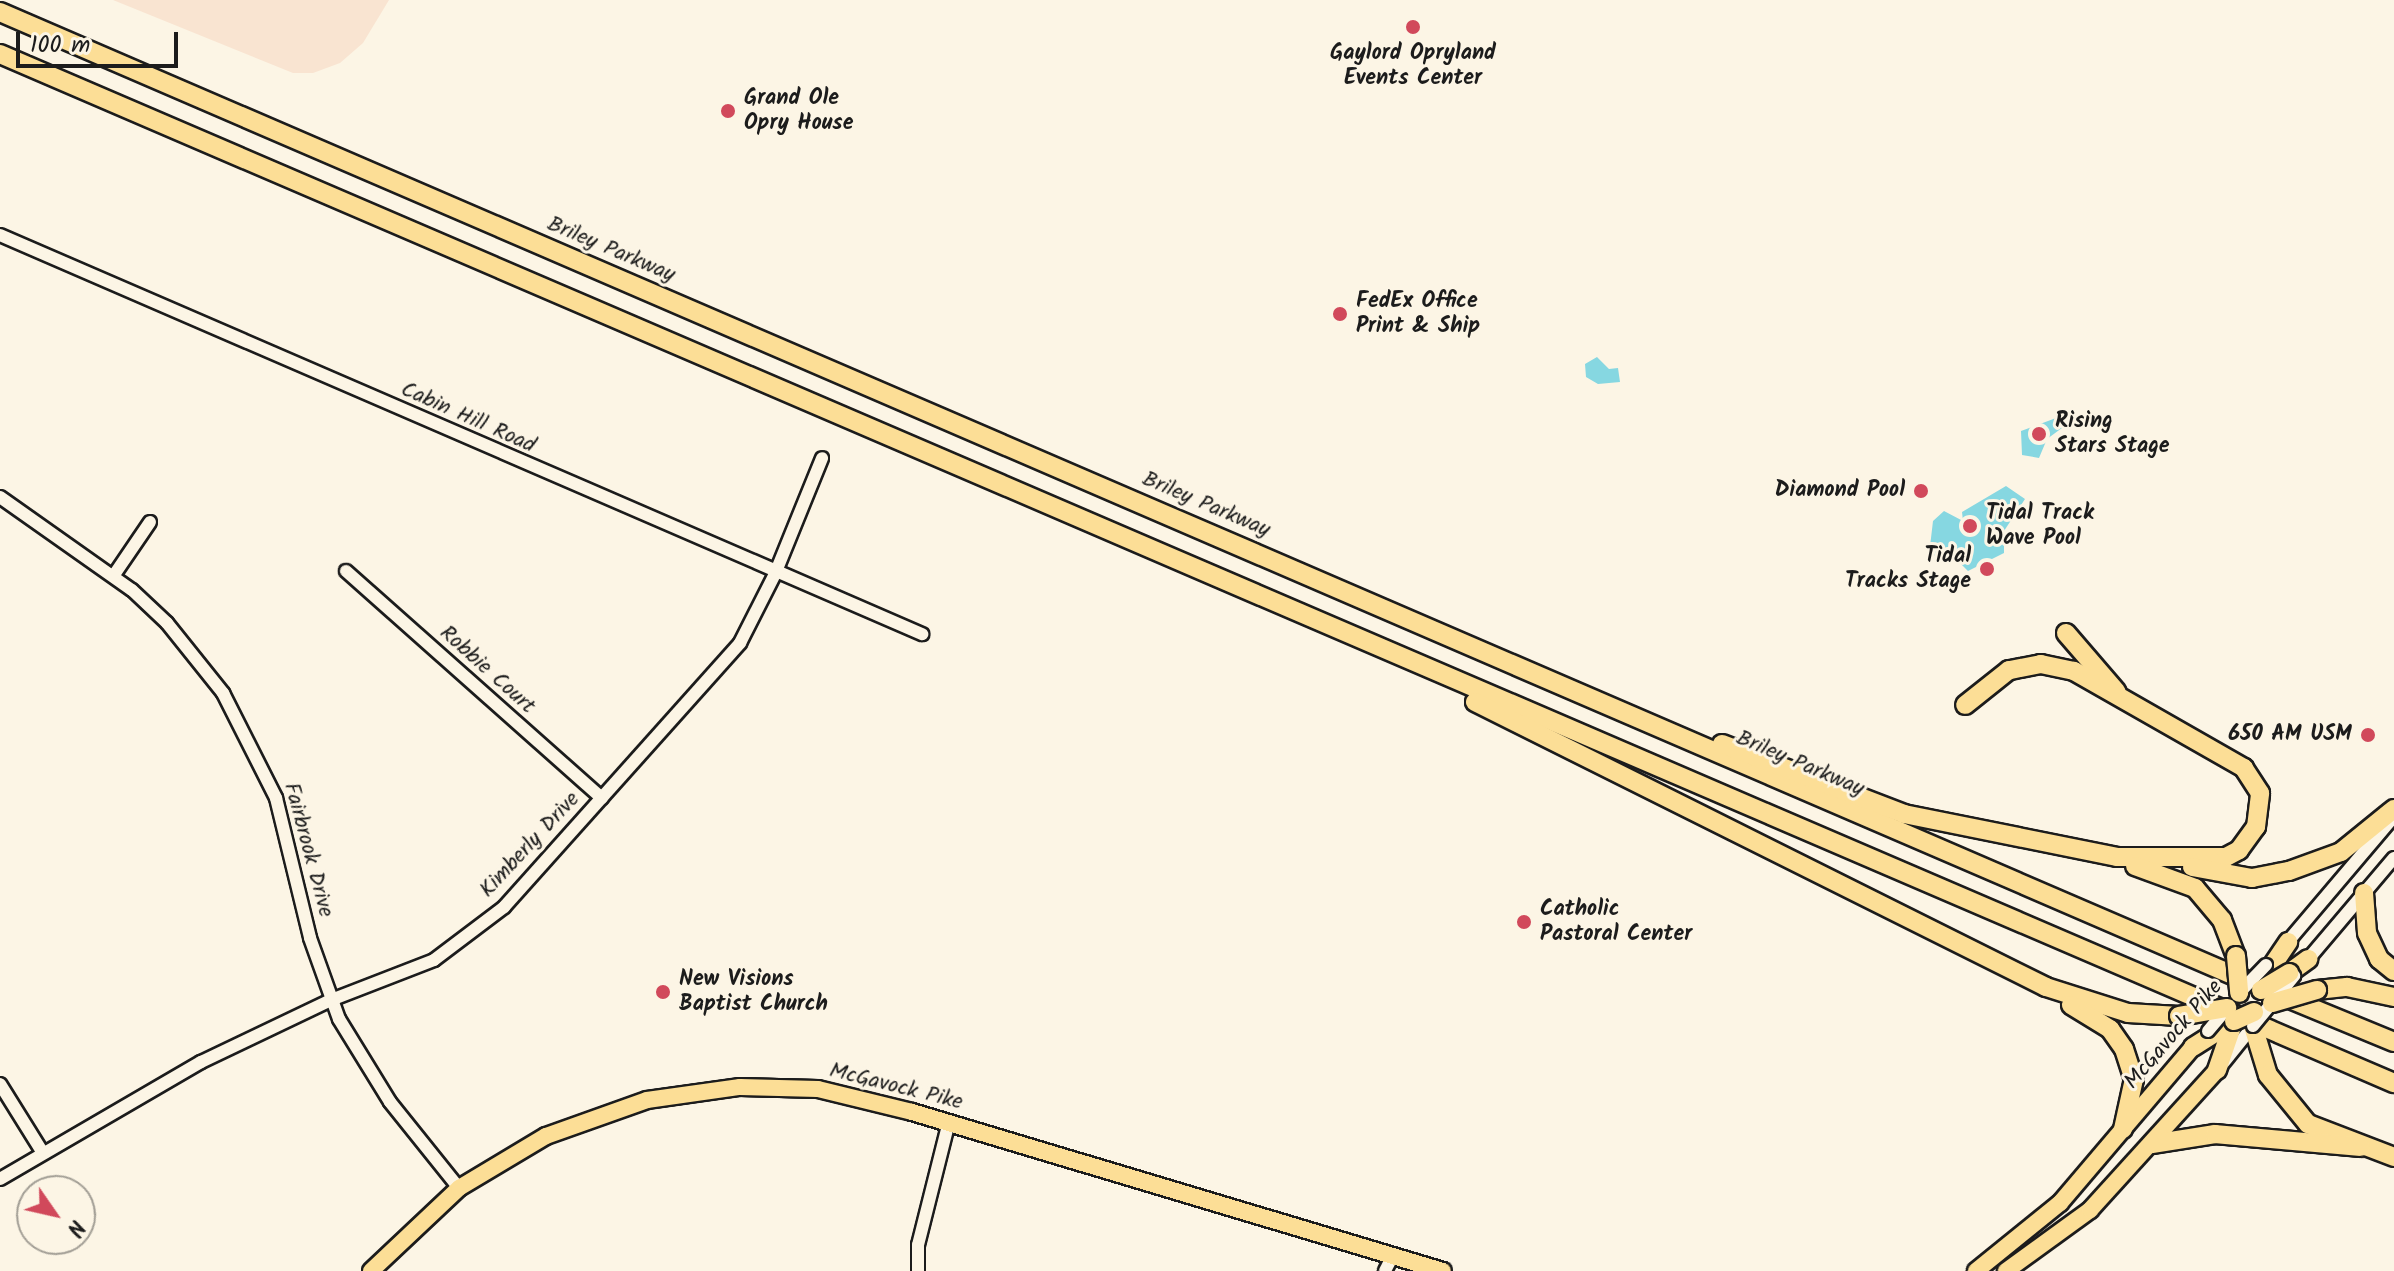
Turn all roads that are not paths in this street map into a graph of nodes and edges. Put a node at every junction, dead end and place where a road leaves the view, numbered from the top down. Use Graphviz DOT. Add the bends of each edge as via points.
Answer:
graph roads {
  1 [pos="0,12"];
  2 [pos="0,54"];
  3 [pos="0,235"];
  4 [pos="822,458"];
  5 [pos="0,497"];
  6 [pos="150,522"];
  7 [pos="346,571"];
  8 [pos="775,574"];
  9 [pos="114,575"];
  10 [pos="1264,600"];
  11 [pos="2066,633"];
  12 [pos="922,634"];
  13 [pos="1548,678"];
  14 [pos="2123,699"];
  15 [pos="1965,705"];
  16 [pos="602,798"];
  17 [pos="2394,809"];
  18 [pos="2394,816"];
  19 [pos="2117,857"];
  20 [pos="2394,858"];
  21 [pos="2174,861"];
  22 [pos="2364,893"];
  23 [pos="2288,942"];
  24 [pos="2308,959"];
  25 [pos="2280,970"];
  26 [pos="2394,971"];
  27 [pos="2046,987"];
  28 [pos="2266,996"];
  29 [pos="2394,997"];
  30 [pos="331,1000"];
  31 [pos="2241,1010"];
  32 [pos="2222,1038"];
  33 [pos="2394,1042"];
  34 [pos="2193,1047"];
  35 [pos="2217,1070"];
  36 [pos="2394,1083"];
  37 [pos="0,1084"];
  38 [pos="949,1122"];
  39 [pos="2123,1129"];
  40 [pos="2152,1144"];
  41 [pos="2360,1147"];
  42 [pos="43,1153"];
  43 [pos="2394,1157"];
  44 [pos="0,1179"];
  45 [pos="459,1188"];
  46 [pos="1393,1255"];
  47 [pos="2000,1267"];
  48 [pos="371,1271"];
  49 [pos="918,1271"];
  50 [pos="1385,1271"];
  51 [pos="1443,1271"];
  52 [pos="1976,1271"];
  1 -- 13 [label="highway, Briley Parkway"];
  2 -- 10 [label="highway"];
  3 -- 8 [label="street, Cabin Hill Road"];
  4 -- 8 [label="street, Kimberly Drive"];
  5 -- 9 [label="street, Fairbrook Drive"];
  6 -- 9 [label="street"];
  7 -- 16 [label="street, Robbie Court"];
  8 -- 12 [label="street, Cabin Hill Road"];
  8 -- 16 [label="street, Kimberly Drive" via="740,643"];
  9 -- 30 [label="street, Fairbrook Drive" via="188,646 250,740 280,811"];
  10 -- 27 [label="highway"];
  10 -- 36 [label="highway"];
  11 -- 14 [label="highway"];
  13 -- 19 [label="highway" via="1904,814"];
  13 -- 33 [label="highway, Briley Parkway"];
  14 -- 15 [label="highway" via="2074,671 2041,664 2009,670"];
  14 -- 21 [label="highway" via="2244,768 2260,793 2256,827 2239,850 2210,860"];
  16 -- 30 [label="street, Kimberly Drive" via="504,907 446,951"];
  17 -- 21 [label="highway" via="2341,852 2289,871 2252,878"];
  18 -- 23 [label="street"];
  19 -- 21 [label="highway"];
  19 -- 31 [label="highway, bridge" via="2195,888 2222,920 2236,956"];
  20 -- 22 [label="street"];
  22 -- 24 [label="street"];
  22 -- 26 [label="highway" via="2367,933 2379,959"];
  23 -- 25 [label="highway"];
  24 -- 25 [label="highway"];
  25 -- 28 [label="highway, bridge"];
  25 -- 31 [label="street, McGavock Pike, bridge"];
  27 -- 31 [label="highway, bridge" via="2128,1013 2179,1016"];
  27 -- 39 [label="highway" via="2110,1029 2124,1049 2134,1079"];
  28 -- 29 [label="highway, bridge" via="2347,987"];
  28 -- 31 [label="highway, bridge"];
  30 -- 42 [label="street, Kimberly Drive" via="201,1062"];
  30 -- 45 [label="street, Fairbrook Drive" via="376,1081"];
  31 -- 32 [label="highway"];
  31 -- 32 [label="street, McGavock Pike"];
  31 -- 41 [label="highway" via="2268,1075 2308,1124"];
  32 -- 34 [label="highway"];
  32 -- 35 [label="highway"];
  34 -- 39 [label="main road, McGavock Pike"];
  35 -- 40 [label="main road, McGavock Pike"];
  37 -- 42 [label="street"];
  38 -- 45 [label="main road, McGavock Pike" via="818,1089 700,1091 633,1104 576,1123"];
  38 -- 46 [label="main road, McGavock Pike"];
  38 -- 49 [label="street" via="918,1245"];
  39 -- 47 [label="main road, McGavock Pike"];
  40 -- 41 [label="highway" via="2215,1134"];
  40 -- 47 [label="main road, McGavock Pike" via="2090,1210"];
  41 -- 43 [label="highway"];
  42 -- 44 [label="street, Kimberly Drive"];
  45 -- 48 [label="main road, McGavock Pike"];
  46 -- 50 [label="street"];
  46 -- 51 [label="main road, McGavock Pike"];
  47 -- 52 [label="main road, McGavock Pike"];
}
